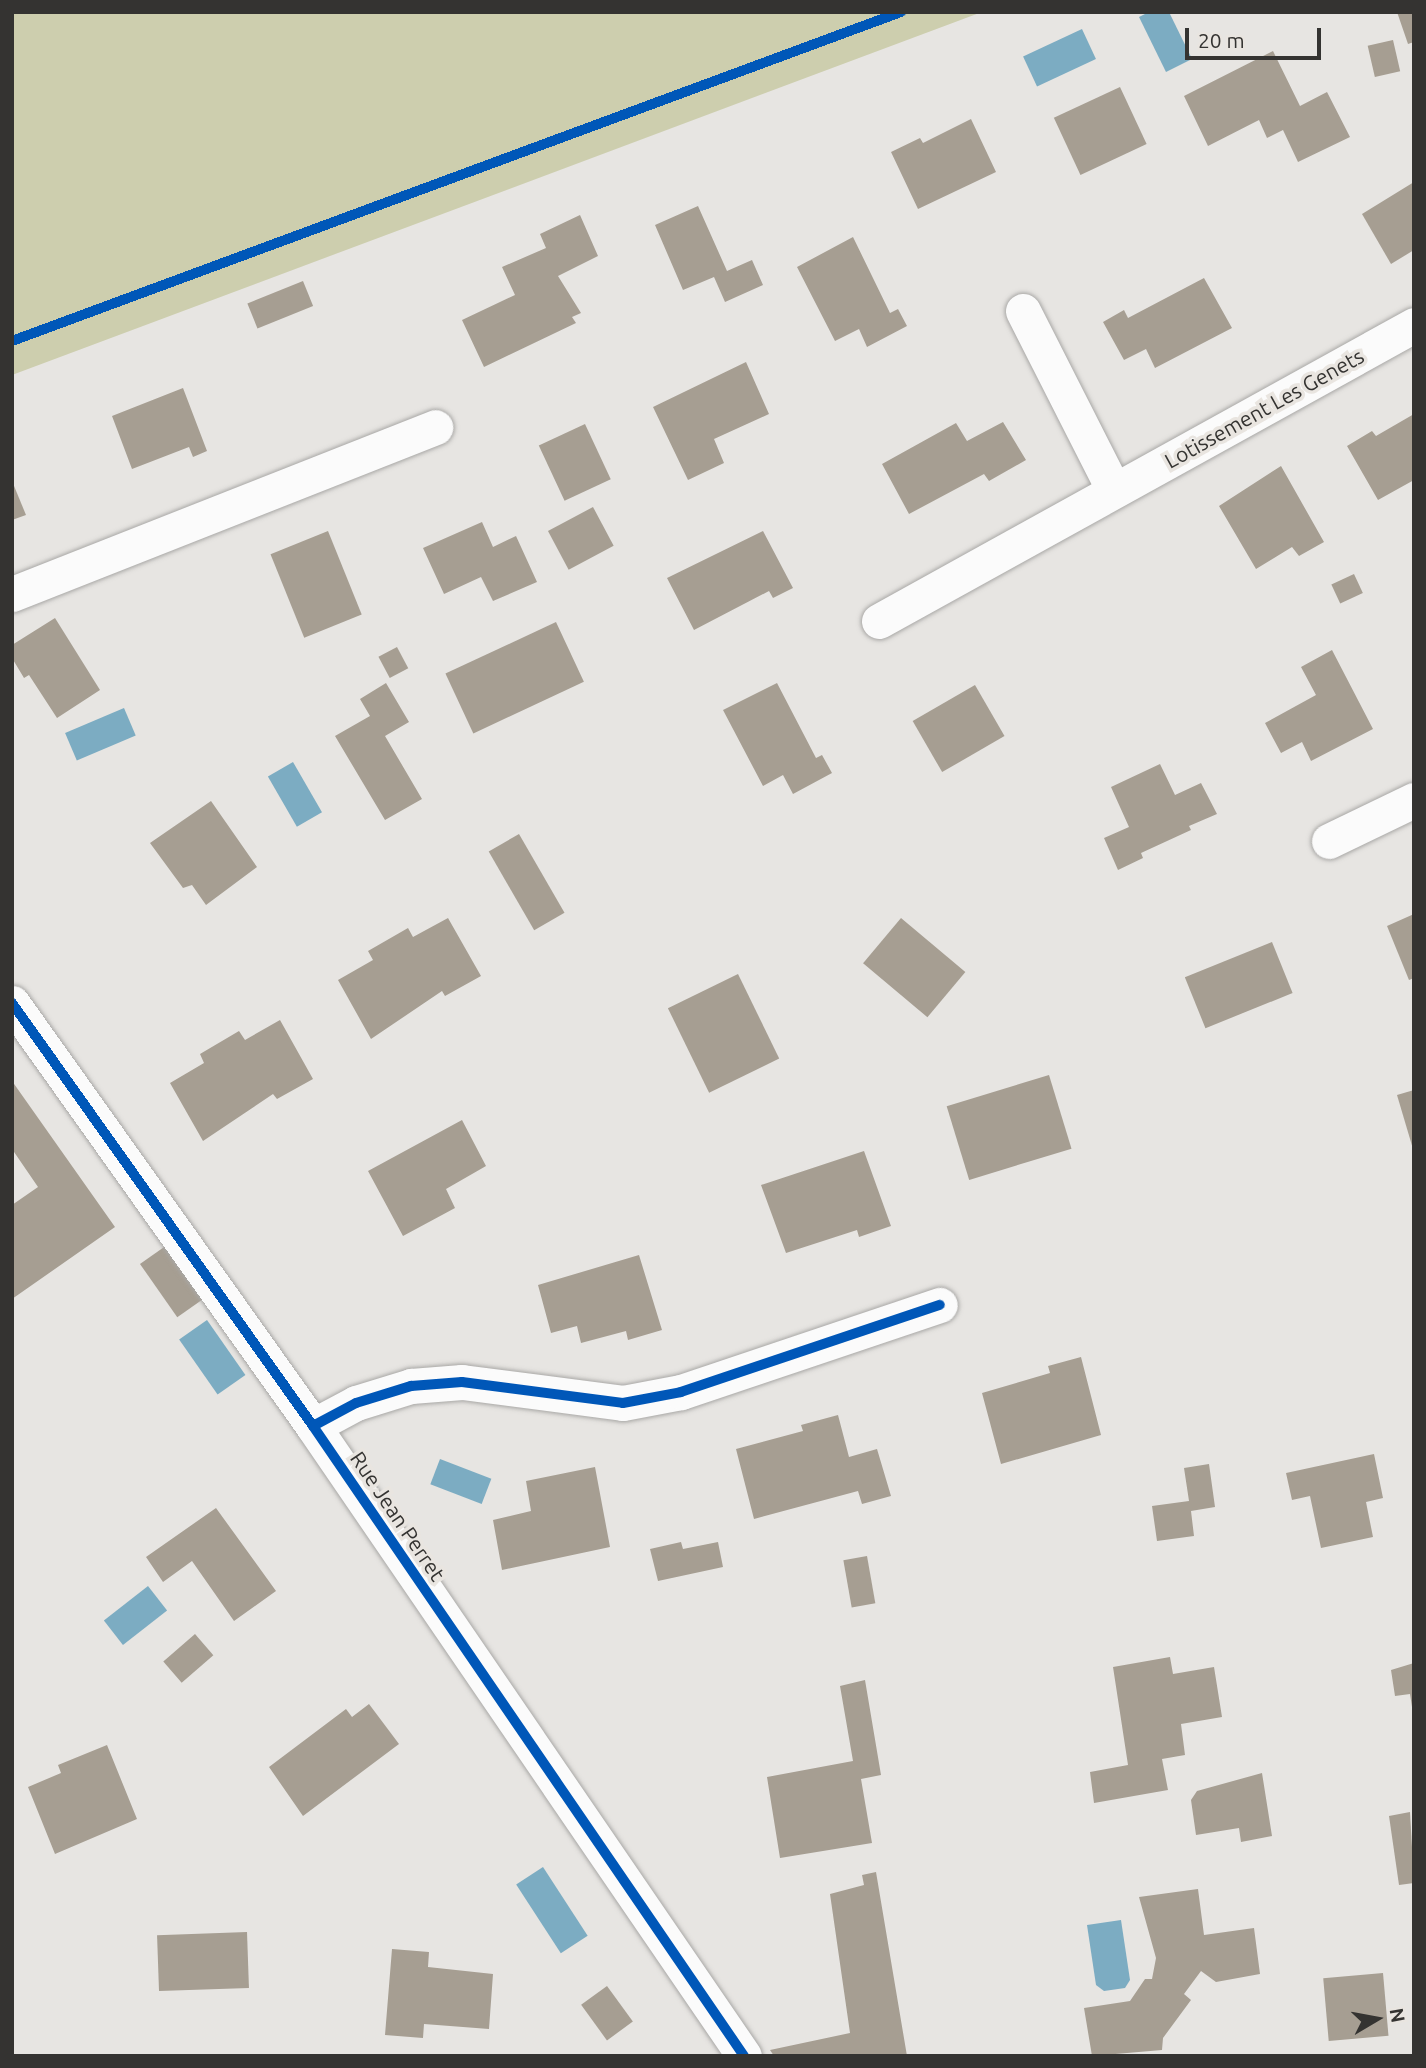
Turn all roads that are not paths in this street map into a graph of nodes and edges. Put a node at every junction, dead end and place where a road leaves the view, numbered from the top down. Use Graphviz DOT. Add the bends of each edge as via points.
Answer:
graph roads {
  1 [pos="1023,311"];
  2 [pos="1414,325"];
  3 [pos="435,428"];
  4 [pos="1114,490"];
  5 [pos="12,594"];
  6 [pos="879,621"];
  7 [pos="1414,800"];
  8 [pos="1329,841"];
  9 [pos="12,1003"];
  10 [pos="940,1305"];
  11 [pos="313,1426"];
  12 [pos="744,2056"];
  1 -- 4 [label="street"];
  2 -- 4 [label="street, Lotissement Les Genets"];
  3 -- 5 [label="street"];
  4 -- 6 [label="street, Lotissement Les Genets"];
  7 -- 8 [label="street"];
  9 -- 11 [label="street, Rue Jean Perret"];
  10 -- 11 [label="street" via="681,1392 623,1403 462,1382 411,1386 356,1403"];
  11 -- 12 [label="street, Rue Jean Perret"];
}
